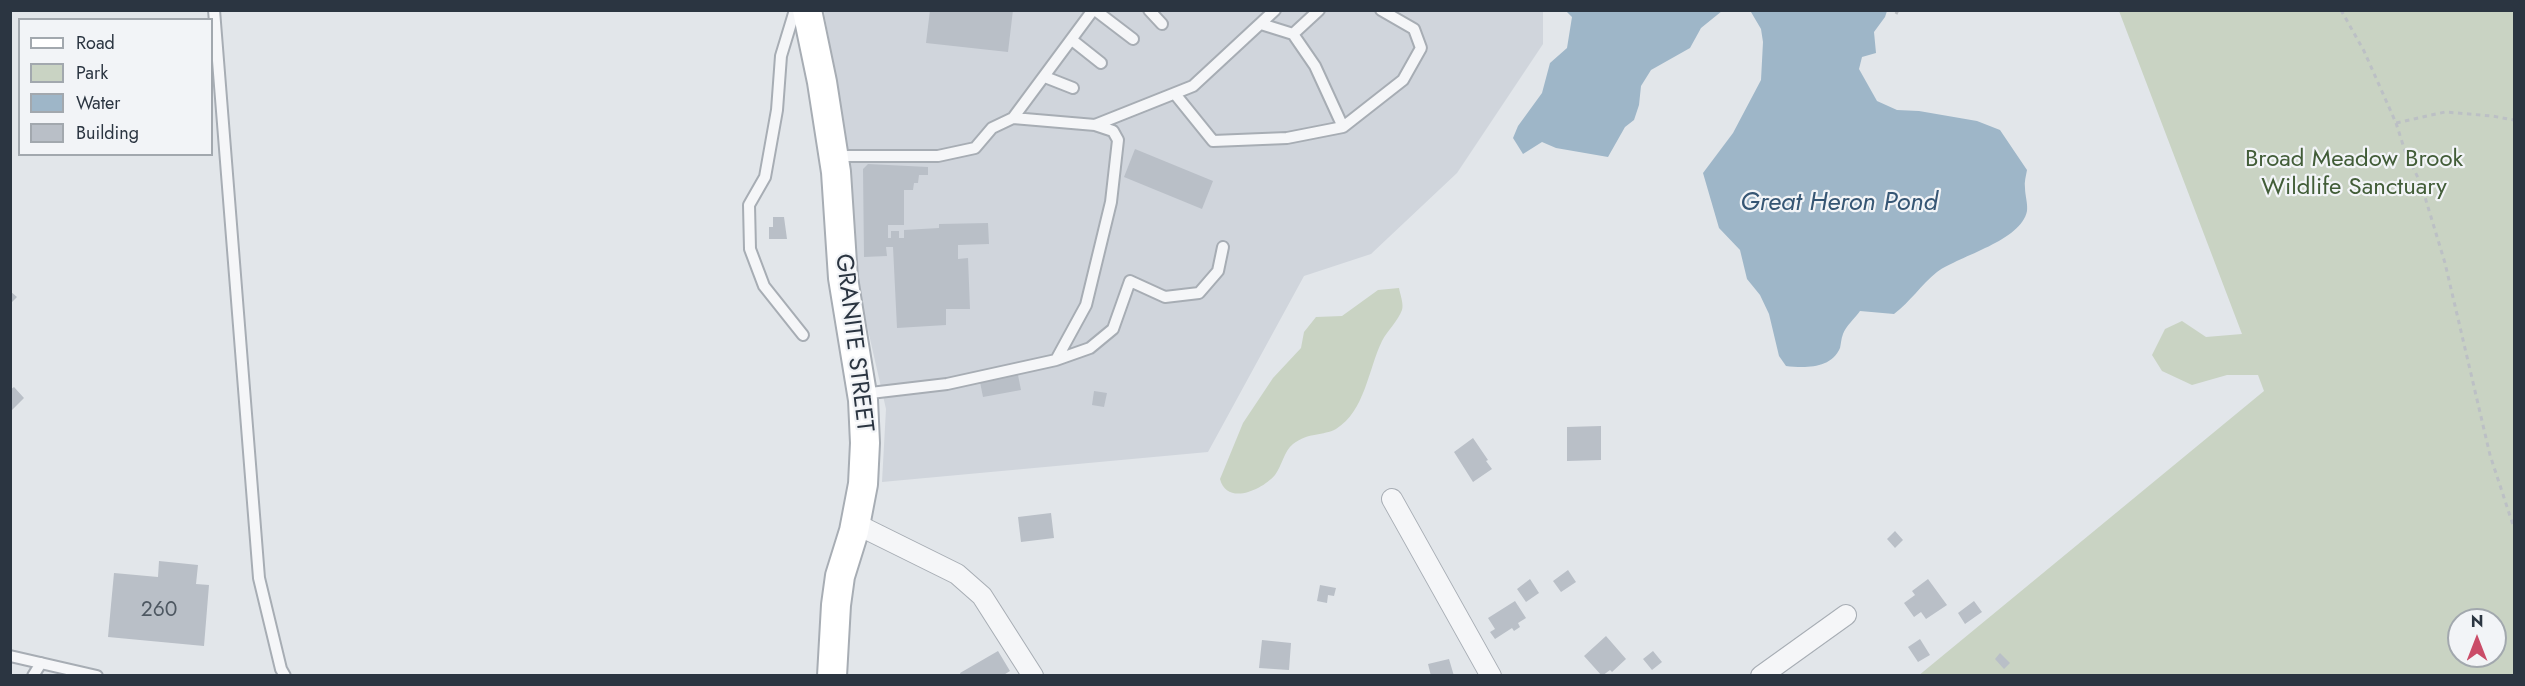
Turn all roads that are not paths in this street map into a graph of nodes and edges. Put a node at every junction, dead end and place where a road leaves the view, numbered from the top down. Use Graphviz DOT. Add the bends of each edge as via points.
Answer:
graph roads {
  1 [pos="214,10"];
  2 [pos="795,10"];
  3 [pos="807,10"];
  4 [pos="1094,10"];
  5 [pos="1149,10"];
  6 [pos="1275,10"];
  7 [pos="1319,10"];
  8 [pos="1381,10"];
  9 [pos="1162,24"];
  10 [pos="1261,24"];
  11 [pos="1293,34"];
  12 [pos="1133,39"];
  13 [pos="1072,40"];
  14 [pos="1101,63"];
  15 [pos="1045,77"];
  16 [pos="1073,88"];
  17 [pos="1175,94"];
  18 [pos="1013,118"];
  19 [pos="1095,125"];
  20 [pos="1343,127"];
  21 [pos="834,156"];
  22 [pos="1223,248"];
  23 [pos="803,335"];
  24 [pos="1056,360"];
  25 [pos="862,394"];
  26 [pos="1392,499"];
  27 [pos="856,524"];
  28 [pos="1846,615"];
  29 [pos="10,656"];
  30 [pos="41,663"];
  31 [pos="1490,671"];
  32 [pos="33,675"];
  33 [pos="97,675"];
  34 [pos="285,675"];
  35 [pos="832,675"];
  36 [pos="1033,675"];
  37 [pos="1762,675"];
  1 -- 34 [label="lane" via="259,578"];
  2 -- 23 [label="lane" via="781,56 777,110 765,177 749,205 750,249 764,286"];
  3 -- 21 [label="street, GRANITE STREET"];
  4 -- 12 [label="lane"];
  4 -- 13 [label="lane"];
  5 -- 9 [label="lane"];
  6 -- 10 [label="lane"];
  7 -- 11 [label="lane"];
  8 -- 20 [label="lane" via="1414,30 1421,48 1403,80"];
  10 -- 11 [label="lane"];
  10 -- 17 [label="lane" via="1193,86"];
  11 -- 20 [label="lane" via="1315,66"];
  13 -- 14 [label="lane"];
  13 -- 15 [label="lane"];
  15 -- 16 [label="lane"];
  15 -- 18 [label="lane"];
  17 -- 19 [label="lane"];
  17 -- 20 [label="lane" via="1214,141 1287,138"];
  18 -- 19 [label="lane"];
  18 -- 21 [label="lane" via="992,128 975,148 938,156"];
  19 -- 24 [label="lane" via="1113,131 1118,140 1111,202 1086,305"];
  21 -- 25 [label="street, GRANITE STREET" via="843,278"];
  22 -- 24 [label="lane" via="1218,271 1199,293 1165,297 1130,281 1113,329 1090,348"];
  24 -- 25 [label="lane" via="947,384"];
  25 -- 27 [label="street, GRANITE STREET" via="865,443"];
  26 -- 31 [label="street"];
  27 -- 35 [label="street, GRANITE STREET" via="840,576"];
  27 -- 36 [label="street" via="925,557 982,596"];
  28 -- 37 [label="street"];
  29 -- 30 [label="lane"];
  30 -- 32 [label="lane"];
  30 -- 33 [label="lane"];
}
